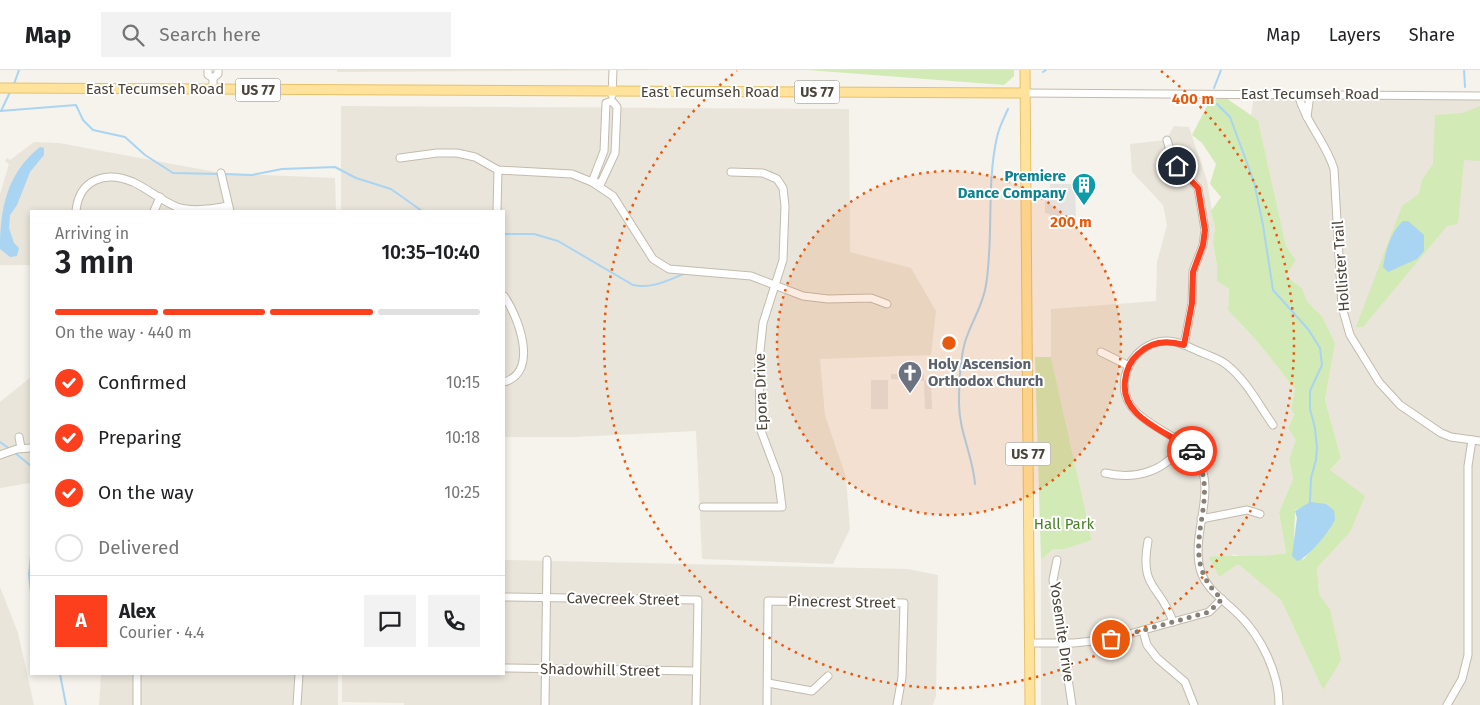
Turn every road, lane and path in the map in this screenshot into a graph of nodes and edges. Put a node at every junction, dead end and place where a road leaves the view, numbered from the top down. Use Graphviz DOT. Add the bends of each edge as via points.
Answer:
graph roads {
  1 [pos="208,70"];
  2 [pos="218,70"];
  3 [pos="612,70"];
  4 [pos="1025,70"];
  5 [pos="213,78"];
  6 [pos="0,88"];
  7 [pos="213,90"];
  8 [pos="612,91"];
  9 [pos="1024,93"];
  10 [pos="1298,94"];
  11 [pos="1310,94"];
  12 [pos="1480,96"];
  13 [pos="612,101"];
  14 [pos="1307,117"];
  15 [pos="1167,140"];
  16 [pos="400,158"];
  17 [pos="498,170"];
  18 [pos="730,172"];
  19 [pos="221,173"];
  20 [pos="592,182"];
  21 [pos="160,197"];
  22 [pos="229,209"];
  23 [pos="76,210"];
  24 [pos="154,210"];
  25 [pos="497,210"];
  26 [pos="775,287"];
  27 [pos="505,298"];
  28 [pos="887,304"];
  29 [pos="1184,345"];
  30 [pos="1101,352"];
  31 [pos="1129,366"];
  32 [pos="505,381"];
  33 [pos="1273,425"];
  34 [pos="19,437"];
  35 [pos="1472,440"];
  36 [pos="1480,441"];
  37 [pos="1183,444"];
  38 [pos="30,448"];
  39 [pos="18,449"];
  40 [pos="0,455"];
  41 [pos="1105,473"];
  42 [pos="703,507"];
  43 [pos="1260,514"];
  44 [pos="1201,519"];
  45 [pos="1148,541"];
  46 [pos="547,560"];
  47 [pos="1057,560"];
  48 [pos="505,598"];
  49 [pos="546,598"];
  50 [pos="1222,599"];
  51 [pos="1173,622"];
  52 [pos="1143,631"];
  53 [pos="1030,643"];
  54 [pos="1063,643"];
  55 [pos="505,668"];
  56 [pos="545,668"];
  57 [pos="696,671"];
  58 [pos="137,675"];
  59 [pos="299,675"];
  60 [pos="828,676"];
  61 [pos="768,683"];
  62 [pos="137,705"];
  63 [pos="297,705"];
  64 [pos="545,705"];
  65 [pos="696,705"];
  66 [pos="767,705"];
  67 [pos="897,705"];
  68 [pos="1030,705"];
  69 [pos="1072,705"];
  70 [pos="1194,705"];
  71 [pos="1279,705"];
  72 [pos="1447,705"];
  1 -- 5 [label="street" via="208,75"];
  2 -- 5 [label="street"];
  3 -- 8 [label="street"];
  4 -- 9 [label="main road"];
  5 -- 7 [label="street"];
  6 -- 7 [label="main road, East Tecumseh Road / US 77"];
  7 -- 8 [label="main road, East Tecumseh Road / US 77"];
  8 -- 9 [label="main road, East Tecumseh Road / US 77"];
  8 -- 13 [label="street"];
  9 -- 10 [label="street, East Tecumseh Road"];
  9 -- 53 [label="main road, US 77"];
  10 -- 11 [label="street, East Tecumseh Road"];
  10 -- 14 [label="street, Hollister Trail"];
  11 -- 12 [label="street, East Tecumseh Road"];
  11 -- 14 [label="street"];
  13 -- 20 [label="street" via="606,103 604,151"];
  13 -- 20 [label="street" via="617,107 615,153 601,183"];
  14 -- 35 [label="street, Hollister Trail" via="1334,169 1342,307 1350,335 1379,382 1400,405 1441,433"];
  15 -- 29 [label="street" via="1173,161 1198,188 1205,230 1193,272 1192,303"];
  16 -- 17 [label="street" via="457,153 475,157"];
  17 -- 20 [label="street" via="572,174"];
  17 -- 25 [label="street"];
  18 -- 26 [label="street" via="763,173 777,179 783,188 783,260"];
  19 -- 22 [label="street"];
  20 -- 26 [label="street" via="613,196 653,259 669,269 752,276"];
  21 -- 22 [label="street" via="185,208"];
  21 -- 23 [label="street" via="128,180 116,178 90,182 80,194"];
  21 -- 24 [label="street"];
  26 -- 28 [label="street" via="803,296 871,298"];
  26 -- 42 [label="street, Epora Drive" via="760,338 760,428 778,476 782,508"];
  27 -- 32 [label="street" via="517,318 523,350 522,365 516,375"];
  29 -- 31 [label="street" via="1155,343 1141,351"];
  29 -- 33 [label="street" via="1228,366"];
  30 -- 31 [label="street"];
  31 -- 37 [label="street" via="1124,384 1129,405 1143,419"];
  34 -- 39 [label="street"];
  35 -- 36 [label="street, Hollister Trail"];
  35 -- 72 [label="street" via="1468,466 1468,654 1462,679"];
  37 -- 41 [label="street" via="1170,461 1152,472 1122,477"];
  37 -- 44 [label="street" via="1202,469 1205,486"];
  38 -- 39 [label="street"];
  39 -- 40 [label="street"];
  43 -- 44 [label="street" via="1247,510"];
  44 -- 50 [label="street" via="1200,566 1205,581"];
  45 -- 51 [label="street" via="1145,559 1150,583 1169,609"];
  46 -- 49 [label="street"];
  47 -- 54 [label="street, Yosemite Drive" via="1053,580"];
  48 -- 49 [label="street, Cavecreek Street"];
  49 -- 56 [label="street"];
  49 -- 57 [label="street, Cavecreek Street" via="698,600"];
  50 -- 51 [label="street" via="1209,612"];
  50 -- 71 [label="street" via="1251,628 1260,642 1276,682"];
  51 -- 52 [label="street"];
  52 -- 54 [label="street" via="1097,641"];
  52 -- 70 [label="street" via="1156,658 1185,682"];
  53 -- 54 [label="street"];
  53 -- 68 [label="main road, US 77"];
  54 -- 69 [label="street, Yosemite Drive"];
  55 -- 56 [label="street, Shadowhill Street"];
  56 -- 57 [label="street, Shadowhill Street"];
  56 -- 64 [label="street"];
  57 -- 65 [label="street, Cavecreek Street"];
  58 -- 62 [label="street"];
  59 -- 63 [label="street"];
  60 -- 61 [label="street" via="812,692"];
  61 -- 66 [label="street"];
  61 -- 67 [label="street, Pinecrest Street" via="768,600 904,603 902,677"];
}
